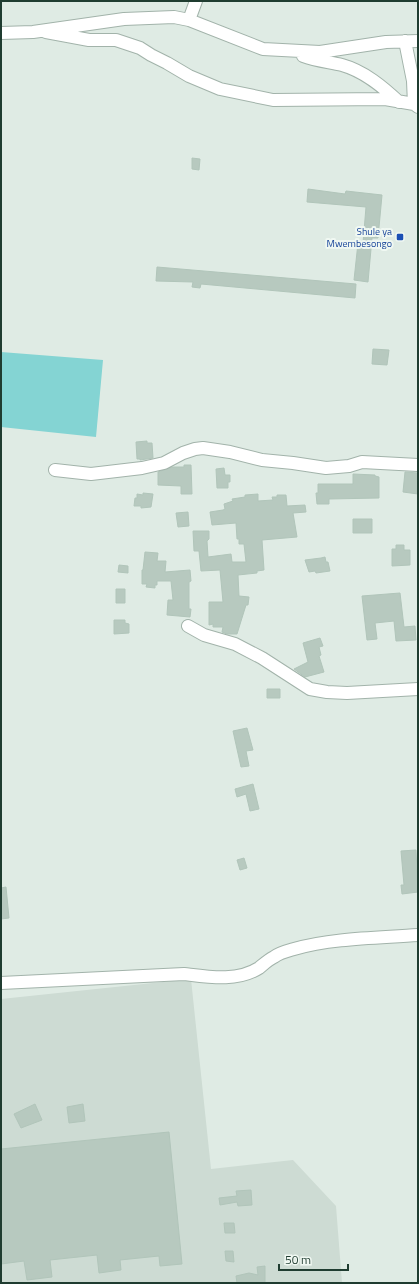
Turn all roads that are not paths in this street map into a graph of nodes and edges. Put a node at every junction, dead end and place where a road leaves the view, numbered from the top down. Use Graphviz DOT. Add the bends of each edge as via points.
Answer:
graph roads {
  1 [pos="196,1"];
  2 [pos="189,20"];
  3 [pos="39,31"];
  4 [pos="1,33"];
  5 [pos="405,41"];
  6 [pos="418,41"];
  7 [pos="288,50"];
  8 [pos="399,102"];
  9 [pos="416,106"];
  10 [pos="418,465"];
  11 [pos="56,470"];
  12 [pos="188,626"];
  13 [pos="418,689"];
  14 [pos="418,935"];
  15 [pos="1,983"];
  1 -- 2 [label="street"];
  2 -- 3 [label="street" via="124,19"];
  2 -- 7 [label="street" via="263,49"];
  3 -- 4 [label="street"];
  3 -- 8 [label="street" via="89,40 116,40 140,48 188,76 220,89 272,100 385,99"];
  5 -- 6 [label="street"];
  5 -- 7 [label="street" via="320,52"];
  5 -- 9 [label="street"];
  7 -- 8 [label="street" via="313,60 351,68 379,84"];
  8 -- 9 [label="street"];
  10 -- 11 [label="street" via="362,462 326,468 262,460 203,448 183,453 164,463 142,468 91,474"];
  12 -- 13 [label="street" via="204,635 242,647 310,689 347,694"];
  14 -- 15 [label="street" via="331,942 294,949 275,956 253,970 234,976 207,977 184,974"];
}
